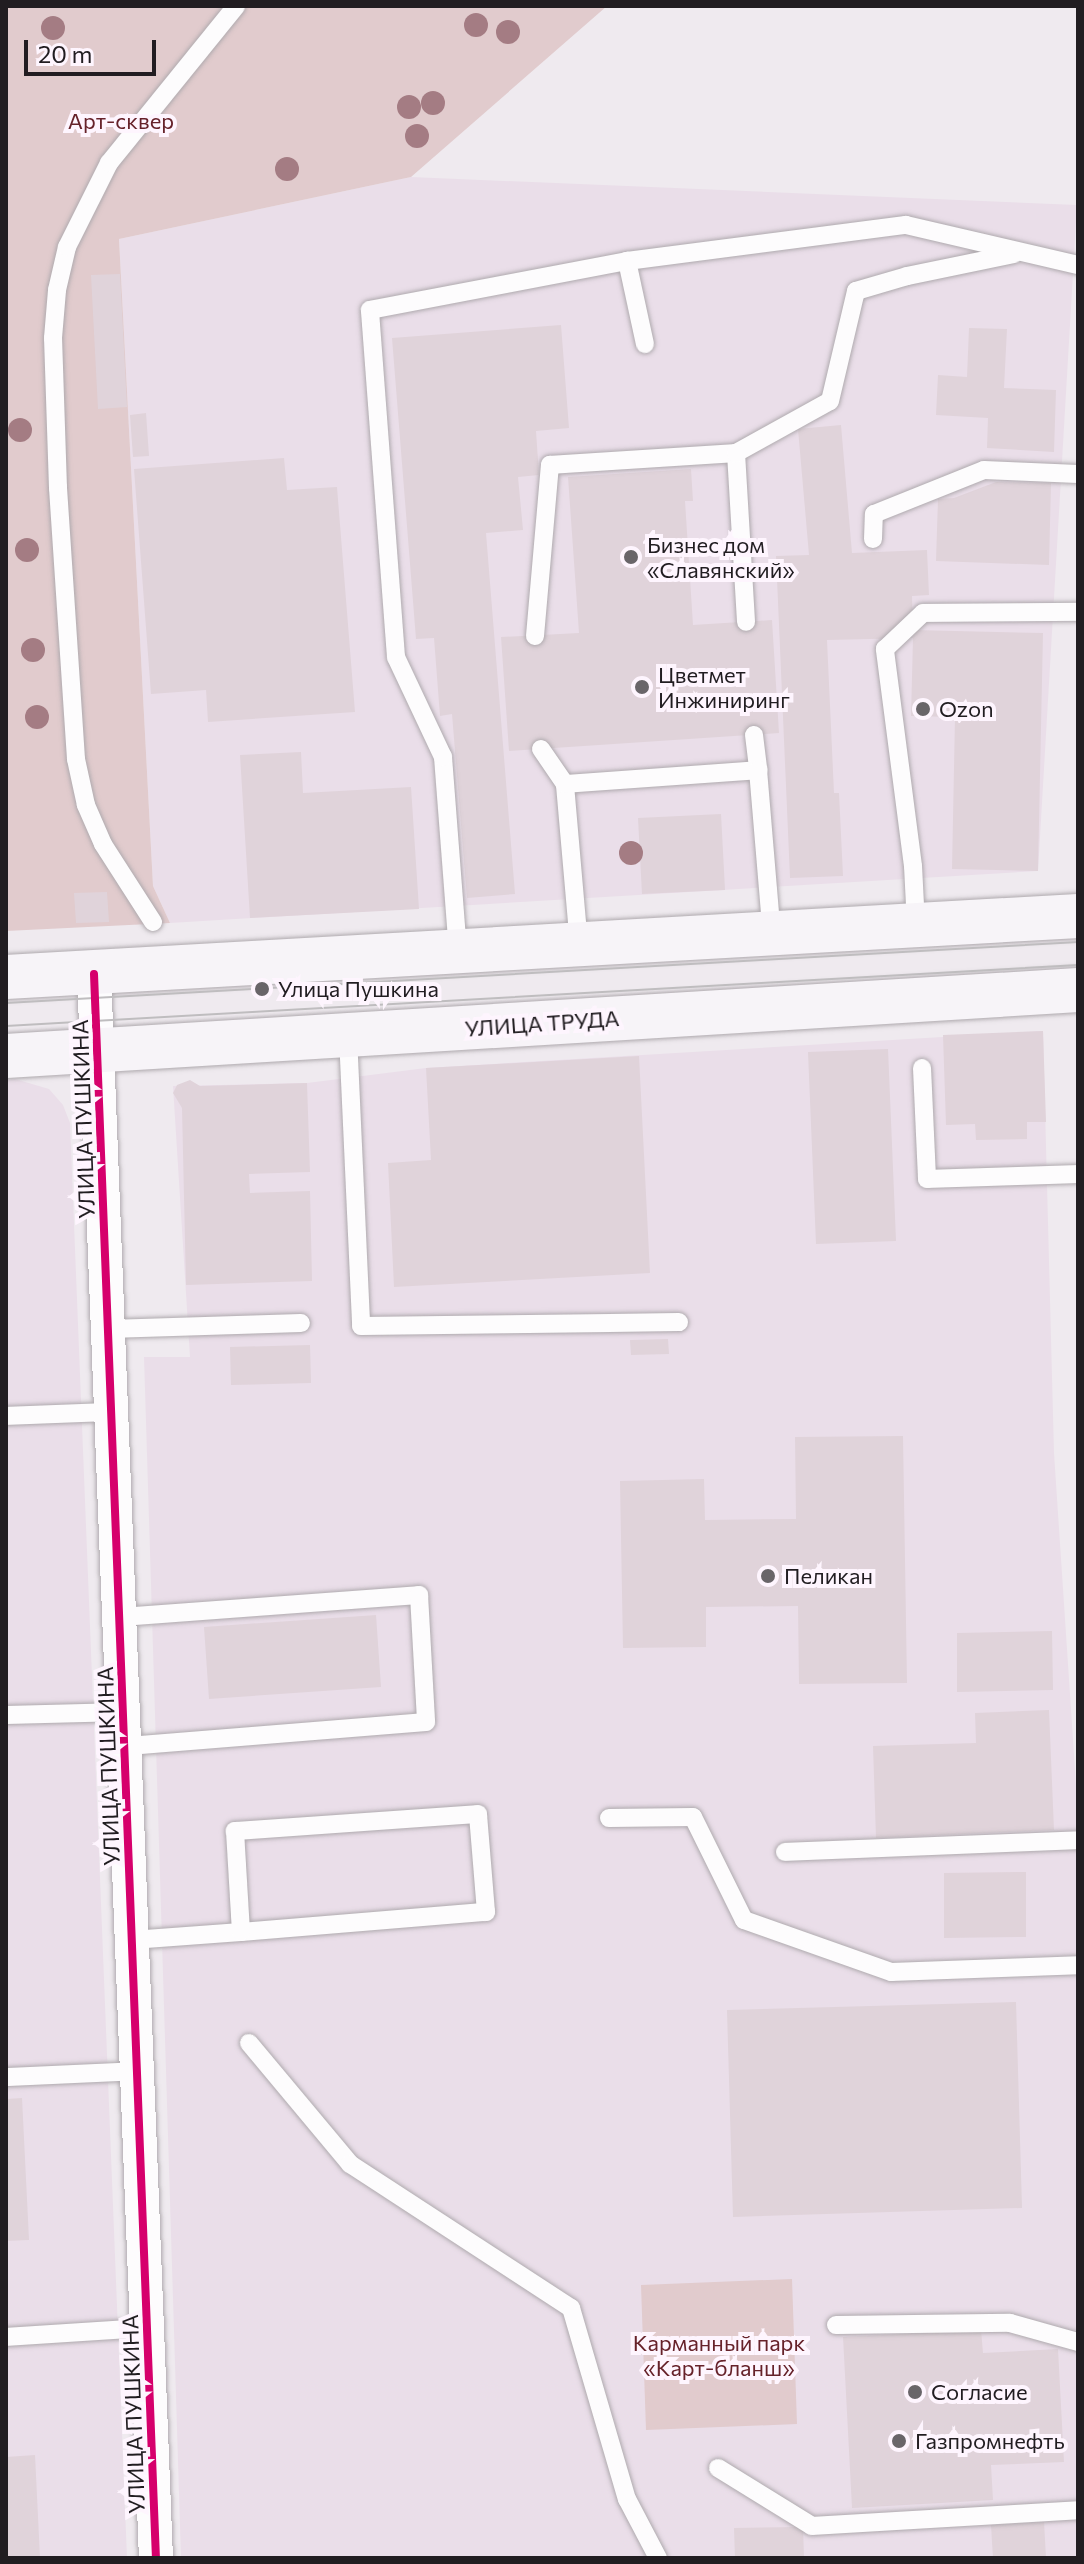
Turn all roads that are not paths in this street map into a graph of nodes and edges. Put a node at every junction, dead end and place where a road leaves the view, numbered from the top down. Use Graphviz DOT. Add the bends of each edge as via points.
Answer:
graph roads {
  1 [pos="236,6"];
  2 [pos="1022,252"];
  3 [pos="627,261"];
  4 [pos="1078,265"];
  5 [pos="645,344"];
  6 [pos="736,453"];
  7 [pos="1078,474"];
  8 [pos="873,539"];
  9 [pos="1078,612"];
  10 [pos="746,622"];
  11 [pos="535,636"];
  12 [pos="754,735"];
  13 [pos="541,749"];
  14 [pos="758,770"];
  15 [pos="565,784"];
  16 [pos="1078,916"];
  17 [pos="153,922"];
  18 [pos="917,928"];
  19 [pos="772,935"];
  20 [pos="579,946"];
  21 [pos="458,952"];
  22 [pos="94,974"];
  23 [pos="6,977"];
  24 [pos="1078,990"];
  25 [pos="348,1036"];
  26 [pos="99,1050"];
  27 [pos="6,1056"];
  28 [pos="922,1068"];
  29 [pos="1078,1174"];
  30 [pos="679,1322"];
  31 [pos="301,1323"];
  32 [pos="109,1329"];
  33 [pos="112,1412"];
  34 [pos="6,1416"];
  35 [pos="120,1617"];
  36 [pos="124,1712"];
  37 [pos="6,1715"];
  38 [pos="125,1746"];
  39 [pos="609,1818"];
  40 [pos="1078,1840"];
  41 [pos="785,1852"];
  42 [pos="241,1932"];
  43 [pos="132,1940"];
  44 [pos="1078,1965"];
  45 [pos="249,2043"];
  46 [pos="137,2071"];
  47 [pos="6,2077"];
  48 [pos="836,2325"];
  49 [pos="147,2328"];
  50 [pos="6,2337"];
  51 [pos="1078,2342"];
  52 [pos="718,2468"];
  53 [pos="1078,2510"];
  54 [pos="156,2558"];
  55 [pos="658,2558"];
  1 -- 17 [label="lane" via="109,163 67,247 57,290 53,338 58,488 76,759 86,805 103,844"];
  2 -- 3 [label="lane" via="906,225"];
  2 -- 4 [label="lane"];
  2 -- 6 [label="lane" via="856,291 830,401"];
  3 -- 5 [label="lane"];
  3 -- 21 [label="lane" via="370,310 396,657 443,757"];
  6 -- 10 [label="lane"];
  6 -- 11 [label="lane" via="550,465"];
  7 -- 8 [label="lane" via="984,470 874,514"];
  9 -- 18 [label="lane" via="923,613 885,649"];
  12 -- 14 [label="lane"];
  13 -- 15 [label="lane"];
  14 -- 15 [label="lane"];
  14 -- 19 [label="lane"];
  15 -- 20 [label="lane"];
  16 -- 18 [label="main road"];
  18 -- 19 [label="main road"];
  19 -- 20 [label="main road"];
  20 -- 21 [label="main road"];
  21 -- 22 [label="main road"];
  22 -- 23 [label="main road"];
  22 -- 26 [label="street, УЛИЦА ПУШКИНА"];
  24 -- 25 [label="main road, УЛИЦА ТРУДА"];
  25 -- 26 [label="main road, УЛИЦА ТРУДА"];
  25 -- 30 [label="lane" via="361,1326"];
  26 -- 27 [label="main road, УЛИЦА ТРУДА"];
  26 -- 32 [label="street, УЛИЦА ПУШКИНА"];
  28 -- 29 [label="lane" via="927,1179"];
  31 -- 32 [label="lane"];
  32 -- 33 [label="street, УЛИЦА ПУШКИНА"];
  33 -- 34 [label="lane"];
  33 -- 35 [label="street, УЛИЦА ПУШКИНА"];
  35 -- 36 [label="street, УЛИЦА ПУШКИНА"];
  35 -- 38 [label="lane" via="419,1595 426,1722"];
  36 -- 37 [label="lane"];
  36 -- 38 [label="street, УЛИЦА ПУШКИНА"];
  38 -- 43 [label="street, УЛИЦА ПУШКИНА"];
  39 -- 44 [label="lane" via="693,1817 744,1920 891,1972"];
  40 -- 41 [label="lane"];
  42 -- 42 [label="lane" via="486,1912 478,1814 235,1831"];
  42 -- 43 [label="lane"];
  43 -- 46 [label="street, УЛИЦА ПУШКИНА"];
  45 -- 55 [label="lane" via="350,2164 571,2308 627,2499"];
  46 -- 47 [label="lane"];
  46 -- 49 [label="street, УЛИЦА ПУШКИНА"];
  48 -- 51 [label="lane" via="1010,2323"];
  49 -- 50 [label="lane"];
  49 -- 54 [label="street, УЛИЦА ПУШКИНА"];
  52 -- 53 [label="lane" via="812,2526"];
}
